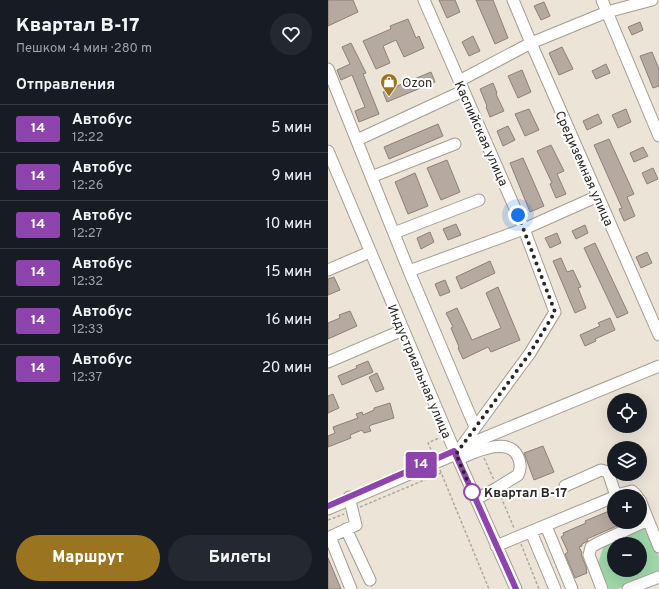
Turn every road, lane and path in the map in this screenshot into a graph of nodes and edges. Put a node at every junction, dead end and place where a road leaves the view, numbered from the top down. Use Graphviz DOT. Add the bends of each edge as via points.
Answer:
graph roads {
  1 [pos="424,0"];
  2 [pos="513,0"];
  3 [pos="602,0"];
  4 [pos="652,0"];
  5 [pos="607,12"];
  6 [pos="531,43"];
  7 [pos="328,69"];
  8 [pos="461,86"];
  9 [pos="659,136"];
  10 [pos="357,140"];
  11 [pos="455,144"];
  12 [pos="328,151"];
  13 [pos="332,173"];
  14 [pos="371,177"];
  15 [pos="598,196"];
  16 [pos="479,200"];
  17 [pos="524,228"];
  18 [pos="394,233"];
  19 [pos="370,252"];
  20 [pos="328,270"];
  21 [pos="409,271"];
  22 [pos="404,330"];
  23 [pos="659,335"];
  24 [pos="328,362"];
  25 [pos="659,366"];
  26 [pos="475,427"];
  27 [pos="447,435"];
  28 [pos="481,450"];
  29 [pos="456,455"];
  30 [pos="436,460"];
  31 [pos="441,473"];
  32 [pos="565,486"];
  33 [pos="497,488"];
  34 [pos="613,489"];
  35 [pos="349,498"];
  36 [pos="476,499"];
  37 [pos="607,499"];
  38 [pos="328,506"];
  39 [pos="328,509"];
  40 [pos="353,510"];
  41 [pos="328,520"];
  42 [pos="648,520"];
  43 [pos="546,526"];
  44 [pos="346,529"];
  45 [pos="531,532"];
  46 [pos="518,537"];
  47 [pos="496,546"];
  48 [pos="659,547"];
  49 [pos="659,577"];
  50 [pos="370,580"];
  51 [pos="513,588"];
  52 [pos="351,589"];
  53 [pos="489,589"];
  54 [pos="539,589"];
  55 [pos="555,589"];
  56 [pos="572,589"];
  57 [pos="602,589"];
  58 [pos="628,589"];
  1 -- 8 [label="street, Каспийская улица"];
  2 -- 6 [label="street, Средиземная улица"];
  3 -- 5 [label="street"];
  4 -- 5 [label="street"];
  5 -- 6 [label="street"];
  5 -- 9 [label="street"];
  6 -- 8 [label="street"];
  6 -- 15 [label="street, Средиземная улица"];
  7 -- 10 [label="street"];
  8 -- 10 [label="street"];
  8 -- 17 [label="street, Каспийская улица"];
  10 -- 14 [label="street"];
  11 -- 14 [label="street"];
  12 -- 13 [label="street, Индустриальная улица"];
  13 -- 19 [label="street, Индустриальная улица"];
  14 -- 18 [label="street"];
  15 -- 17 [label="street"];
  15 -- 23 [label="street, Средиземная улица"];
  16 -- 18 [label="street"];
  17 -- 21 [label="street"];
  17 -- 26 [label="street, Каспийская улица" via="555,312 530,353"];
  18 -- 21 [label="street"];
  19 -- 20 [label="street"];
  19 -- 22 [label="street, Индустриальная улица"];
  21 -- 26 [label="street"];
  22 -- 24 [label="street"];
  22 -- 27 [label="street, Индустриальная улица"];
  25 -- 29 [label="street" via="479,440"];
  26 -- 29 [label="street"];
  27 -- 29 [label="street, Индустриальная улица"];
  27 -- 30 [label="path" via="428,443"];
  28 -- 29 [label="street"];
  28 -- 33 [label="path"];
  28 -- 33 [label="street" via="507,446 517,454 520,465 518,475"];
  29 -- 30 [label="street"];
  29 -- 36 [label="street, Индустриальная улица"];
  30 -- 31 [label="path"];
  30 -- 35 [label="street"];
  31 -- 40 [label="path"];
  31 -- 53 [label="path"];
  32 -- 34 [label="street" via="601,470 608,472"];
  33 -- 36 [label="street"];
  33 -- 46 [label="path"];
  35 -- 38 [label="street"];
  35 -- 39 [label="street"];
  35 -- 40 [label="street"];
  36 -- 47 [label="street, Индустриальная улица"];
  37 -- 43 [label="street"];
  40 -- 41 [label="path"];
  40 -- 44 [label="street" via="356,524"];
  42 -- 48 [label="street"];
  42 -- 57 [label="street" via="591,547 589,555"];
  43 -- 45 [label="street"];
  43 -- 56 [label="street"];
  44 -- 50 [label="street"];
  44 -- 52 [label="street" via="330,537"];
  45 -- 46 [label="street"];
  45 -- 55 [label="street"];
  46 -- 47 [label="street"];
  46 -- 54 [label="path"];
  47 -- 51 [label="street, Индустриальная улица"];
  49 -- 58 [label="street"];
}
